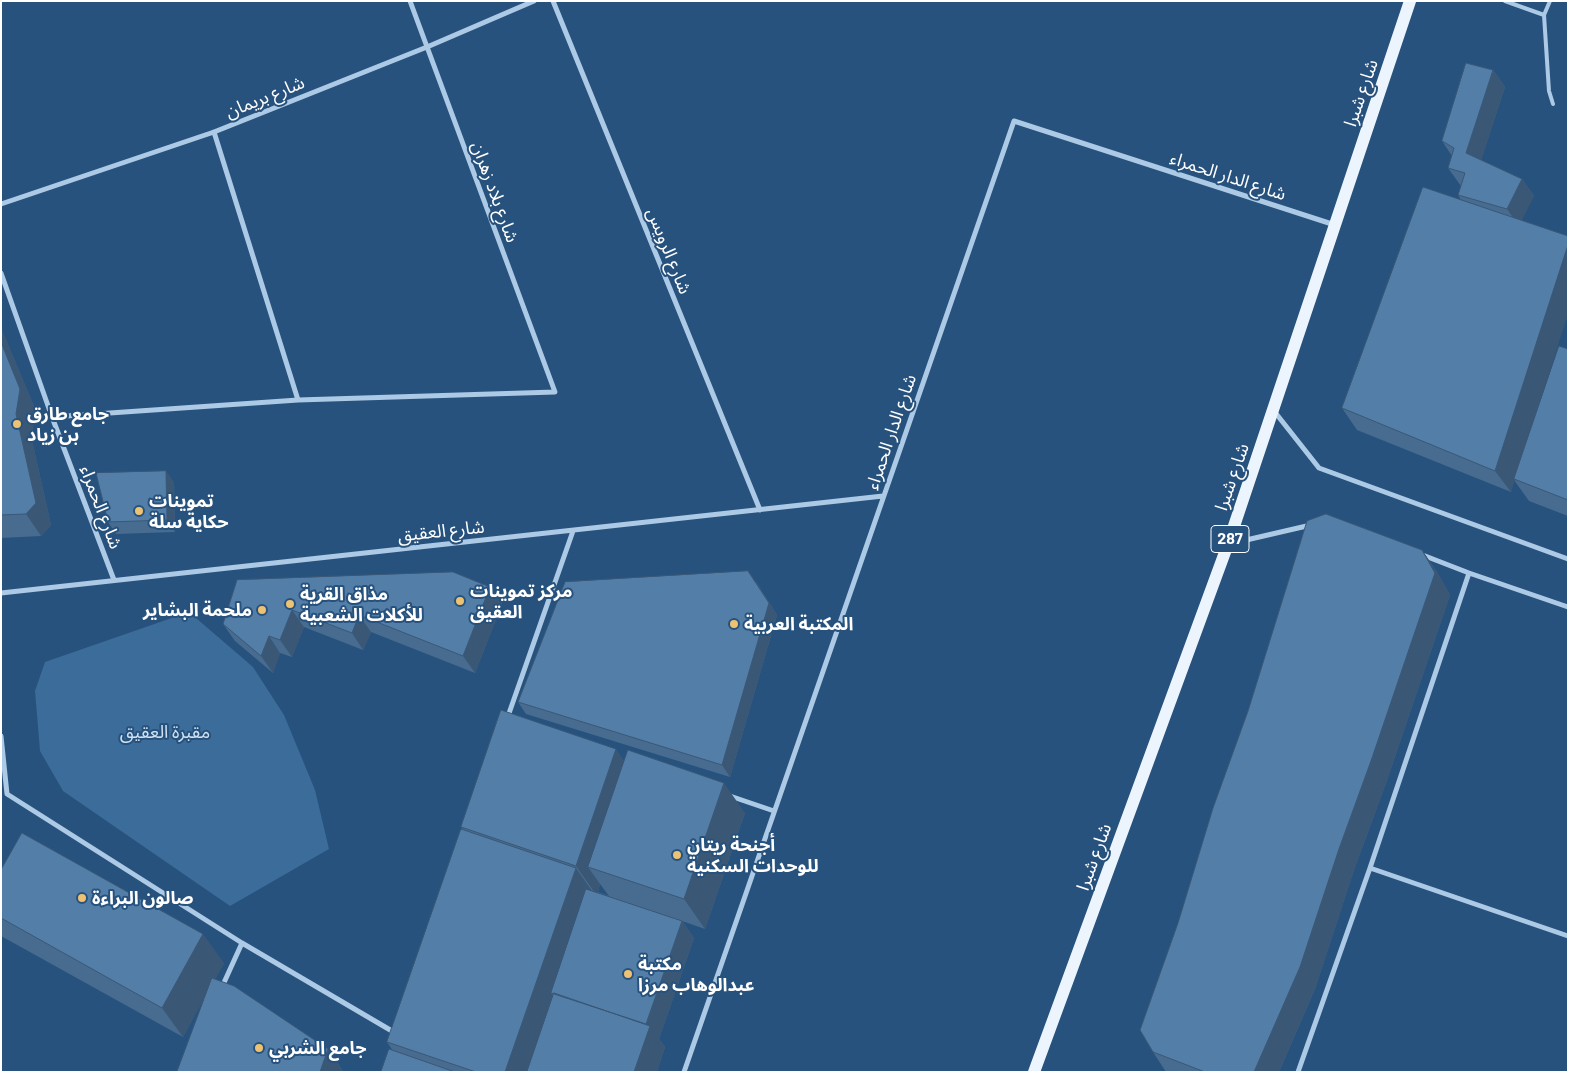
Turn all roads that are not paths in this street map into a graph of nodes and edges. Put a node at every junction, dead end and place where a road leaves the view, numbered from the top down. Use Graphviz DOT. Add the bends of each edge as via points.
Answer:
graph roads {
  1 [pos="410,1"];
  2 [pos="534,1"];
  3 [pos="553,1"];
  4 [pos="1410,1"];
  5 [pos="1504,1"];
  6 [pos="1550,1"];
  7 [pos="1544,15"];
  8 [pos="427,47"];
  9 [pos="1553,104"];
  10 [pos="214,132"];
  11 [pos="1,204"];
  12 [pos="1335,225"];
  13 [pos="1,273"];
  14 [pos="298,400"];
  15 [pos="1273,410"];
  16 [pos="52,417"];
  17 [pos="883,496"];
  18 [pos="760,510"];
  19 [pos="1313,524"];
  20 [pos="573,531"];
  21 [pos="1228,544"];
  22 [pos="1414,552"];
  23 [pos="1568,559"];
  24 [pos="1469,573"];
  25 [pos="114,580"];
  26 [pos="1,593"];
  27 [pos="1568,607"];
  28 [pos="508,718"];
  29 [pos="517,721"];
  30 [pos="504,727"];
  31 [pos="1,736"];
  32 [pos="719,792"];
  33 [pos="4,795"];
  34 [pos="774,811"];
  35 [pos="1370,868"];
  36 [pos="1568,936"];
  37 [pos="242,943"];
  38 [pos="219,994"];
  39 [pos="404,1038"];
  40 [pos="684,1072"];
  41 [pos="1034,1072"];
  42 [pos="1298,1072"];
  1 -- 8 [label="street, شارع بلاد زهران"];
  2 -- 8 [label="street, شارع بريمان"];
  3 -- 18 [label="street, شارع الرويس"];
  4 -- 12 [label="main road, شارع شبرا / 287"];
  5 -- 7 [label="lane"];
  6 -- 7 [label="lane"];
  7 -- 9 [label="lane" via="1549,90"];
  8 -- 10 [label="street, شارع بريمان"];
  8 -- 14 [label="street, شارع بلاد زهران" via="555,392"];
  10 -- 11 [label="street, شارع بريمان"];
  10 -- 14 [label="street"];
  12 -- 15 [label="main road, شارع شبرا / 287"];
  12 -- 17 [label="street, شارع الدار الحمراء" via="1014,121"];
  13 -- 16 [label="street, شارع الحمراء"];
  14 -- 16 [label="street"];
  15 -- 21 [label="main road, شارع شبرا / 287"];
  15 -- 23 [label="street" via="1319,468"];
  16 -- 25 [label="street, شارع الحمراء"];
  17 -- 18 [label="street, شارع العقيق"];
  17 -- 34 [label="street, شارع الدار الحمراء"];
  18 -- 20 [label="street, شارع العقيق"];
  19 -- 21 [label="street"];
  20 -- 25 [label="street, شارع العقيق"];
  20 -- 28 [label="street"];
  21 -- 41 [label="main road, شارع شبرا / 287"];
  22 -- 24 [label="street"];
  24 -- 27 [label="street"];
  24 -- 35 [label="street"];
  25 -- 26 [label="street, شارع العقيق"];
  28 -- 29 [label="street"];
  28 -- 30 [label="street"];
  31 -- 33 [label="street"];
  32 -- 34 [label="street"];
  33 -- 37 [label="street"];
  34 -- 40 [label="street, شارع الدار الحمراء"];
  35 -- 36 [label="street"];
  35 -- 42 [label="street"];
  37 -- 38 [label="street"];
  37 -- 39 [label="street"];
}
